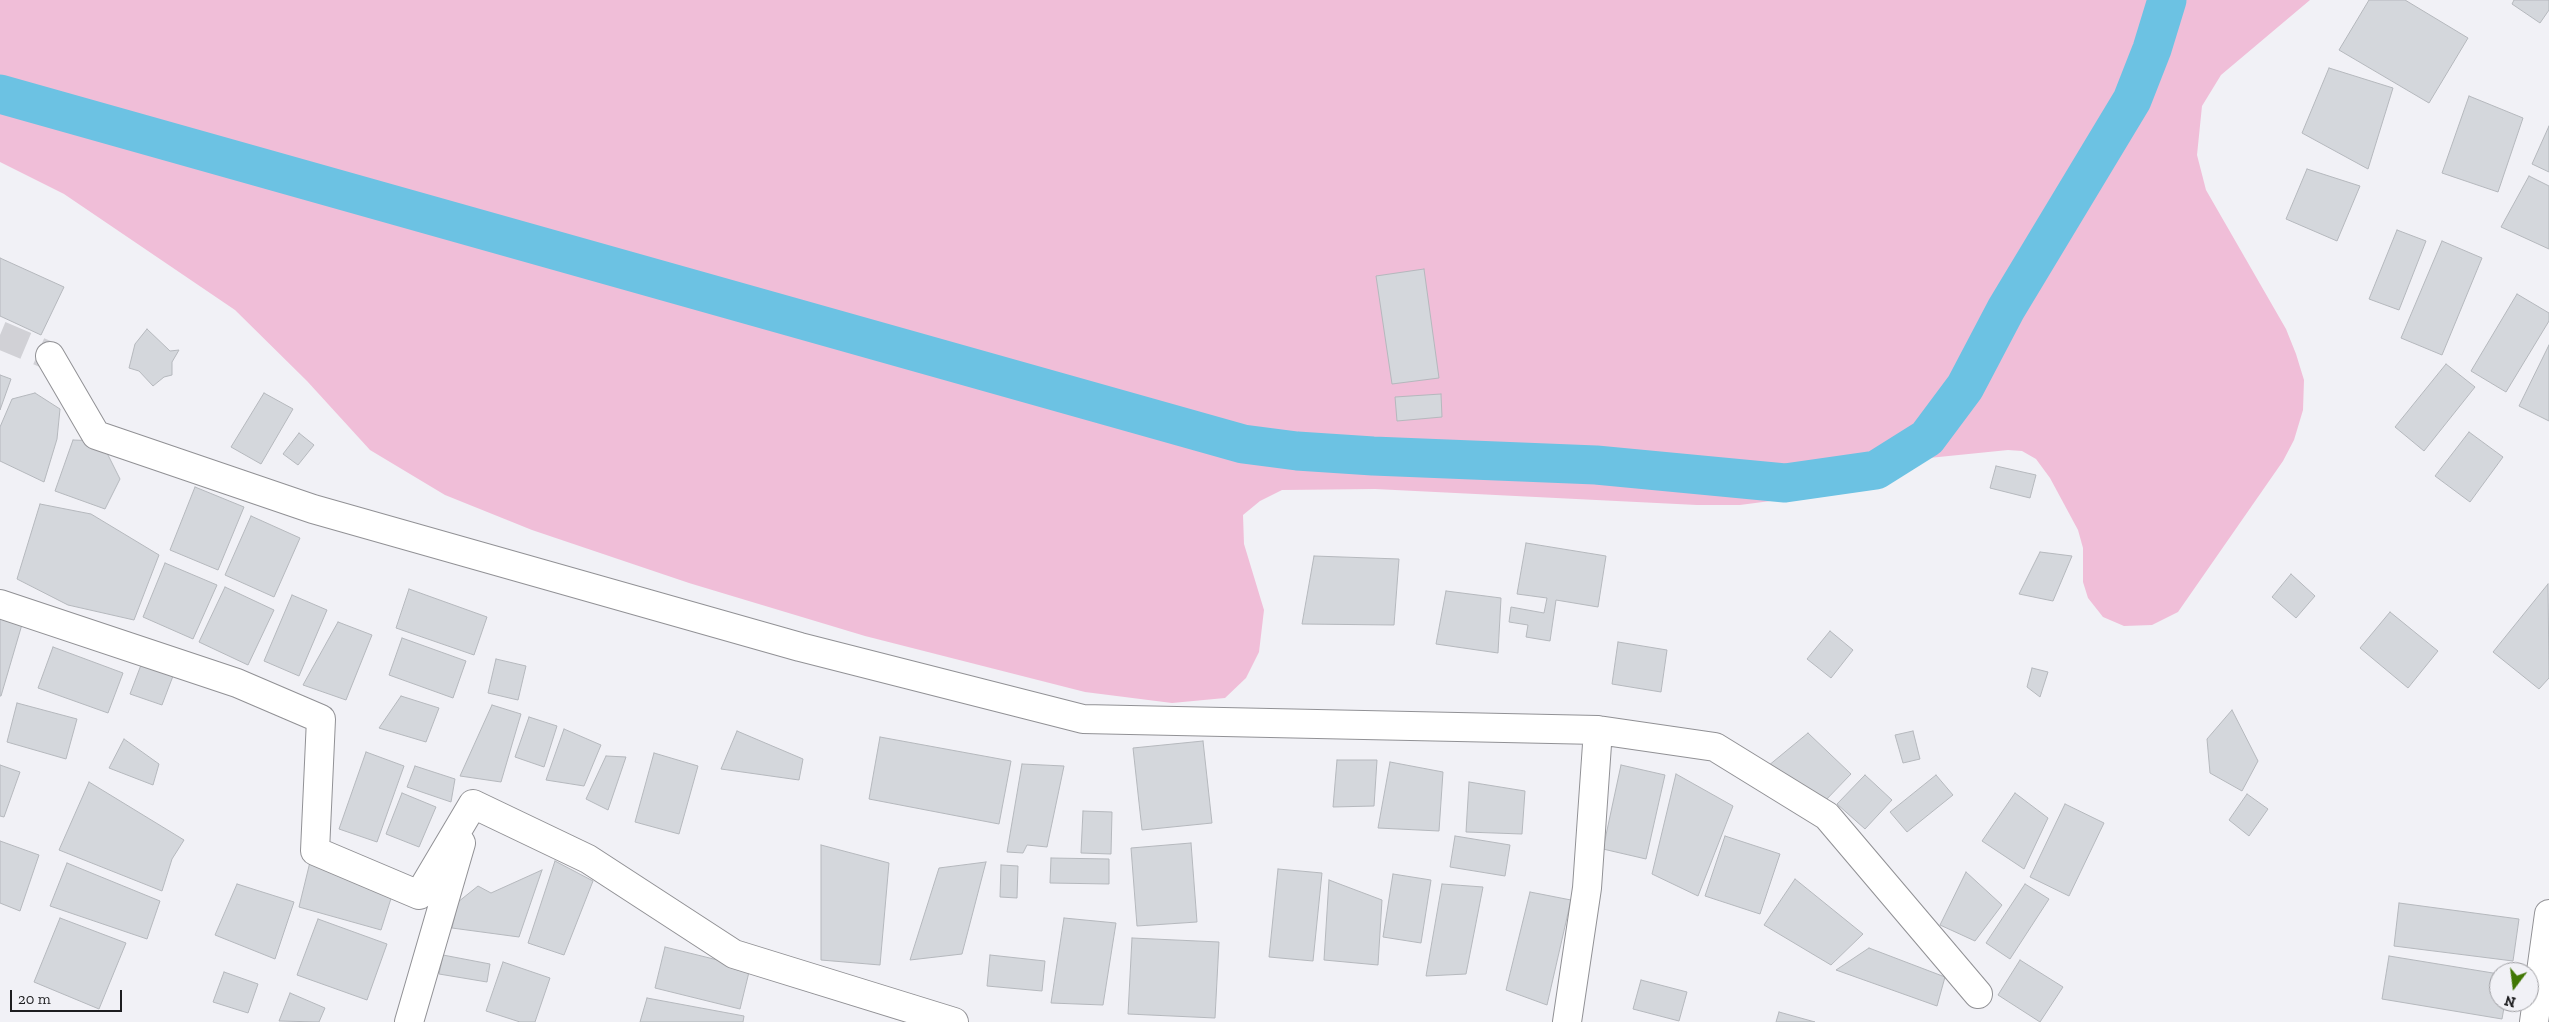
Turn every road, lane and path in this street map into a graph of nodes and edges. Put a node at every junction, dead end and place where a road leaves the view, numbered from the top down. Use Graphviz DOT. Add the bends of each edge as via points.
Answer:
graph roads {
  1 [pos="50,356"];
  2 [pos="0,604"];
  3 [pos="1598,730"];
  4 [pos="473,804"];
  5 [pos="2549,914"];
  6 [pos="1978,994"];
  7 [pos="409,1022"];
  8 [pos="954,1022"];
  9 [pos="1567,1022"];
  10 [pos="2534,1022"];
  1 -- 3 [label="street" via="96,435 332,514 800,647 1083,719"];
  2 -- 4 [label="street" via="237,683 321,719 316,850 419,895"];
  3 -- 6 [label="street" via="1715,747 1827,816"];
  3 -- 9 [label="street" via="1587,888"];
  4 -- 7 [label="street"];
  4 -- 8 [label="street" via="588,859 734,954"];
  5 -- 10 [label="street"];
}
